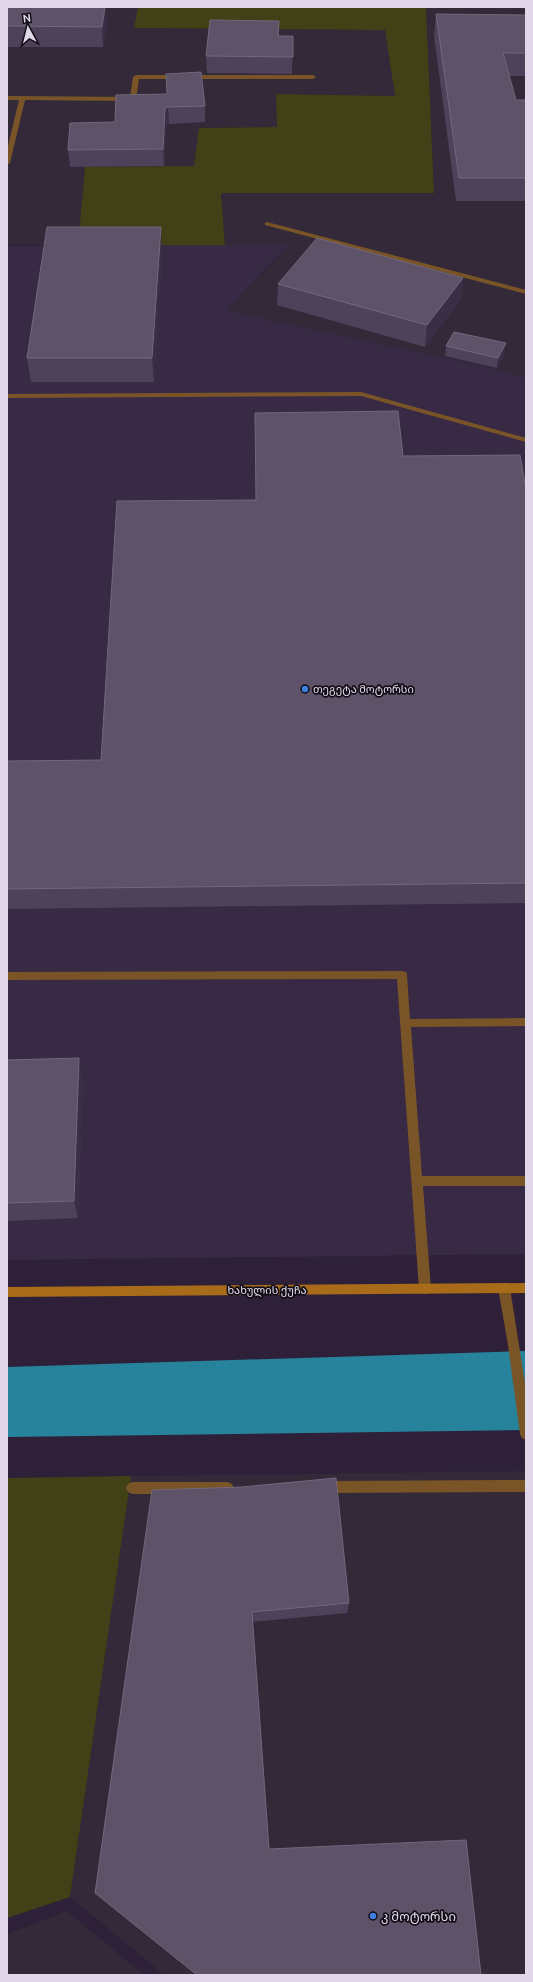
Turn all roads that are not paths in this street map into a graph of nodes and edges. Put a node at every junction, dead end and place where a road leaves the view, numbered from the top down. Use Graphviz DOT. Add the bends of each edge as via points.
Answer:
graph roads {
  1 [pos="313,77"];
  2 [pos="7,98"];
  3 [pos="22,98"];
  4 [pos="7,163"];
  5 [pos="267,224"];
  6 [pos="526,292"];
  7 [pos="7,396"];
  8 [pos="526,440"];
  9 [pos="7,976"];
  10 [pos="526,1022"];
  11 [pos="405,1023"];
  12 [pos="417,1180"];
  13 [pos="526,1181"];
  14 [pos="504,1288"];
  15 [pos="526,1288"];
  16 [pos="425,1289"];
  17 [pos="7,1292"];
  18 [pos="526,1434"];
  19 [pos="526,1486"];
  20 [pos="313,1487"];
  21 [pos="132,1488"];
  22 [pos="242,1488"];
  1 -- 3 [label="lane" via="136,76 133,99"];
  2 -- 3 [label="lane"];
  3 -- 4 [label="lane"];
  5 -- 6 [label="lane"];
  7 -- 8 [label="lane" via="361,394"];
  9 -- 11 [label="lane" via="402,976"];
  10 -- 11 [label="lane"];
  11 -- 12 [label="lane"];
  12 -- 13 [label="lane"];
  12 -- 16 [label="lane"];
  14 -- 15 [label="street, ხახულის ქუჩა"];
  14 -- 16 [label="street, ხახულის ქუჩა"];
  14 -- 18 [label="lane"];
  16 -- 17 [label="street, ხახულის ქუჩა"];
  19 -- 20 [label="lane"];
  21 -- 22 [label="lane"];
}
